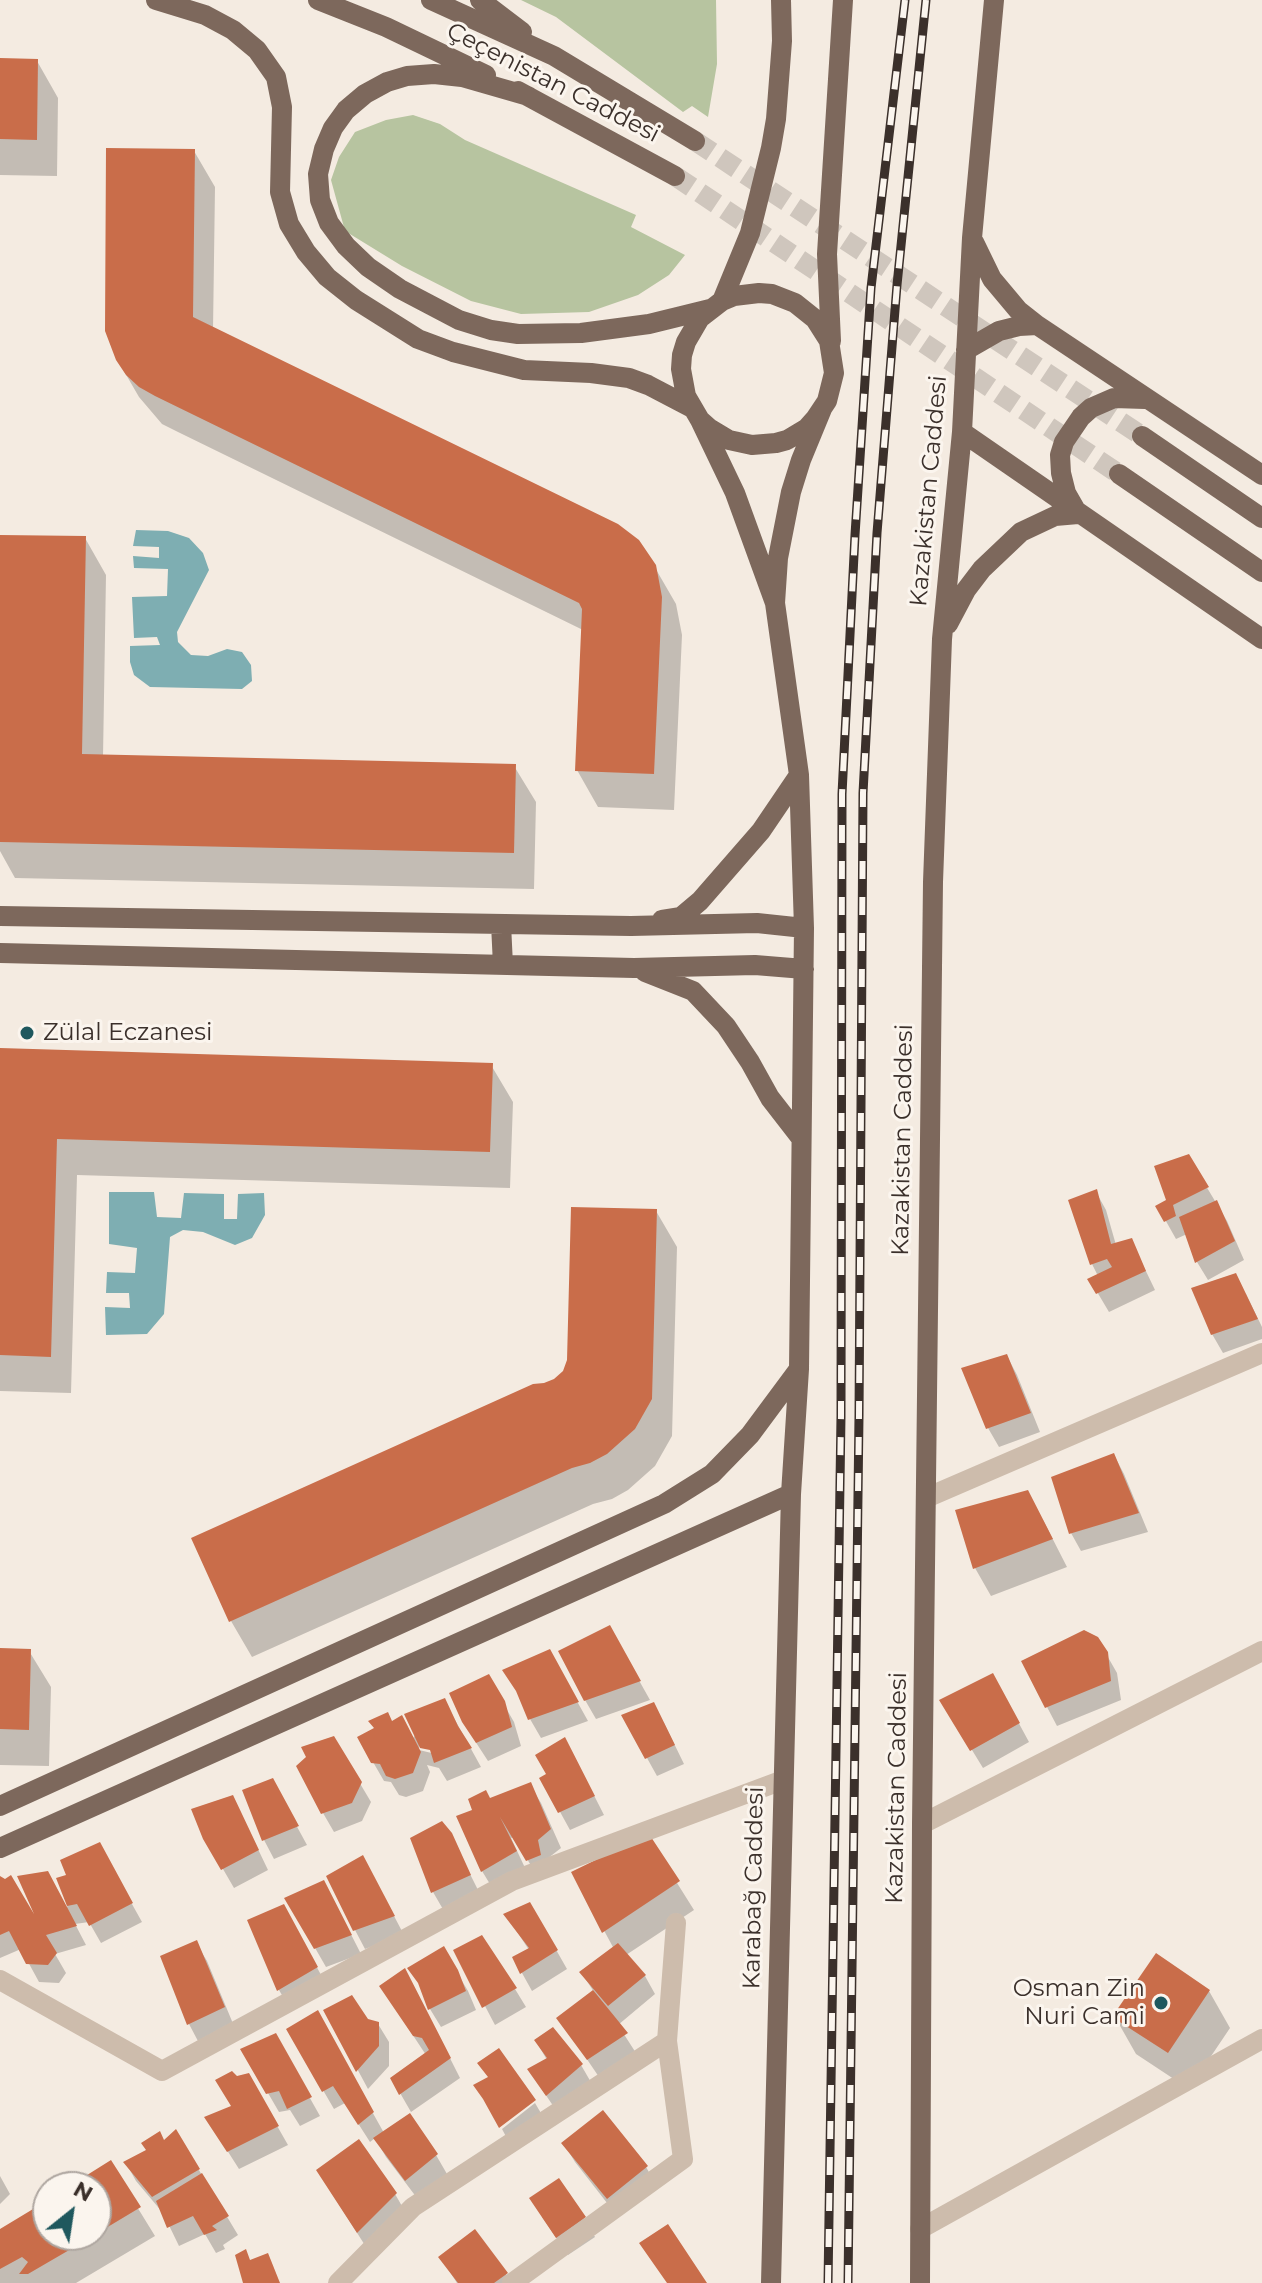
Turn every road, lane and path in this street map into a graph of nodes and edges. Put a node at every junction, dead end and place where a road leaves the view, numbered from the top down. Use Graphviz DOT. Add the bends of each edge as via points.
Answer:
graph roads {
  1 [pos="156,0"];
  2 [pos="318,0"];
  3 [pos="431,0"];
  4 [pos="480,0"];
  5 [pos="781,0"];
  6 [pos="843,0"];
  7 [pos="994,0"];
  8 [pos="554,56"];
  9 [pos="528,96"];
  10 [pos="695,141"];
  11 [pos="675,176"];
  12 [pos="972,238"];
  13 [pos="716,305"];
  14 [pos="1037,325"];
  15 [pos="966,350"];
  16 [pos="832,353"];
  17 [pos="1147,399"];
  18 [pos="822,409"];
  19 [pos="696,414"];
  20 [pos="962,432"];
  21 [pos="1142,436"];
  22 [pos="1119,474"];
  23 [pos="1262,475"];
  24 [pos="1078,514"];
  25 [pos="1262,518"];
  26 [pos="1262,572"];
  27 [pos="775,603"];
  28 [pos="942,639"];
  29 [pos="1262,639"];
  30 [pos="799,775"];
  31 [pos="0,916"];
  32 [pos="501,924"];
  33 [pos="631,926"];
  34 [pos="804,928"];
  35 [pos="0,953"];
  36 [pos="503,965"];
  37 [pos="634,968"];
  38 [pos="804,969"];
  39 [pos="801,1138"];
  40 [pos="1262,1353"];
  41 [pos="799,1369"];
  42 [pos="791,1494"];
  43 [pos="926,1498"];
  44 [pos="1262,1651"];
  45 [pos="783,1780"];
  46 [pos="0,1806"];
  47 [pos="922,1824"];
  48 [pos="0,1848"];
  49 [pos="676,1923"];
  50 [pos="0,1980"];
  51 [pos="1262,2039"];
  52 [pos="667,2041"];
  53 [pos="920,2229"];
  54 [pos="338,2283"];
  55 [pos="512,2283"];
  56 [pos="771,2283"];
  57 [pos="920,2283"];
  1 -- 19 [label="main road" via="233,30 257,50 276,77 282,107 280,192 289,224 327,277 356,300 418,339 453,352 524,370 629,378"];
  2 -- 9 [label="main road, Çeçenistan Caddesi"];
  3 -- 8 [label="main road, Çeçenistan Caddesi"];
  4 -- 8 [label="main road"];
  5 -- 13 [label="main road" via="771,148 750,233"];
  6 -- 16 [label="main road" via="827,254"];
  7 -- 12 [label="main road, Kazakistan Caddesi"];
  8 -- 10 [label="main road, Çeçenistan Caddesi"];
  9 -- 11 [label="main road, Çeçenistan Caddesi"];
  9 -- 13 [label="main road" via="434,74 407,76 365,94 346,110 324,149 318,174 329,223 368,267 400,289 459,320 491,330 581,333 649,324"];
  12 -- 14 [label="main road" via="992,279"];
  12 -- 15 [label="main road, Kazakistan Caddesi"];
  13 -- 16 [label="main road" via="759,293 784,298 815,319"];
  13 -- 19 [label="main road" via="692,329 682,355 682,383"];
  14 -- 15 [label="main road" via="999,331"];
  14 -- 17 [label="main road"];
  15 -- 20 [label="main road, Kazakistan Caddesi"];
  16 -- 18 [label="main road" via="833,382"];
  17 -- 23 [label="main road"];
  17 -- 24 [label="main road" via="1103,401 1072,428 1060,455 1061,473"];
  18 -- 19 [label="main road" via="797,434 764,445 729,440"];
  18 -- 27 [label="main road" via="791,492"];
  19 -- 27 [label="main road" via="735,493"];
  20 -- 24 [label="main road"];
  20 -- 28 [label="main road, Kazakistan Caddesi"];
  21 -- 25 [label="main road"];
  22 -- 26 [label="main road"];
  24 -- 28 [label="main road" via="1037,523 1002,548 966,590"];
  24 -- 29 [label="main road"];
  27 -- 30 [label="main road, Karabağ Caddesi"];
  28 -- 43 [label="main road, Kazakistan Caddesi" via="933,882"];
  30 -- 33 [label="main road" via="761,831 700,901 681,917"];
  30 -- 34 [label="main road, Karabağ Caddesi"];
  31 -- 32 [label="main road"];
  32 -- 33 [label="main road"];
  32 -- 36 [label="main road"];
  33 -- 34 [label="main road" via="757,923"];
  34 -- 38 [label="main road, Karabağ Caddesi"];
  35 -- 36 [label="main road"];
  36 -- 37 [label="main road"];
  37 -- 38 [label="main road"];
  37 -- 39 [label="main road" via="693,991 726,1026"];
  38 -- 39 [label="main road, Karabağ Caddesi"];
  39 -- 41 [label="main road, Karabağ Caddesi"];
  40 -- 43 [label="street"];
  41 -- 42 [label="main road, Karabağ Caddesi"];
  41 -- 46 [label="main road" via="722,1464 664,1504"];
  42 -- 45 [label="main road, Karabağ Caddesi"];
  42 -- 48 [label="main road"];
  43 -- 47 [label="main road, Kazakistan Caddesi"];
  44 -- 47 [label="street"];
  45 -- 50 [label="street" via="512,1881 162,2071"];
  45 -- 56 [label="main road, Karabağ Caddesi"];
  47 -- 53 [label="main road, Kazakistan Caddesi"];
  49 -- 52 [label="street"];
  51 -- 53 [label="street"];
  52 -- 54 [label="street" via="413,2207"];
  52 -- 55 [label="street" via="683,2159"];
  53 -- 57 [label="main road, Kazakistan Caddesi"];
}
